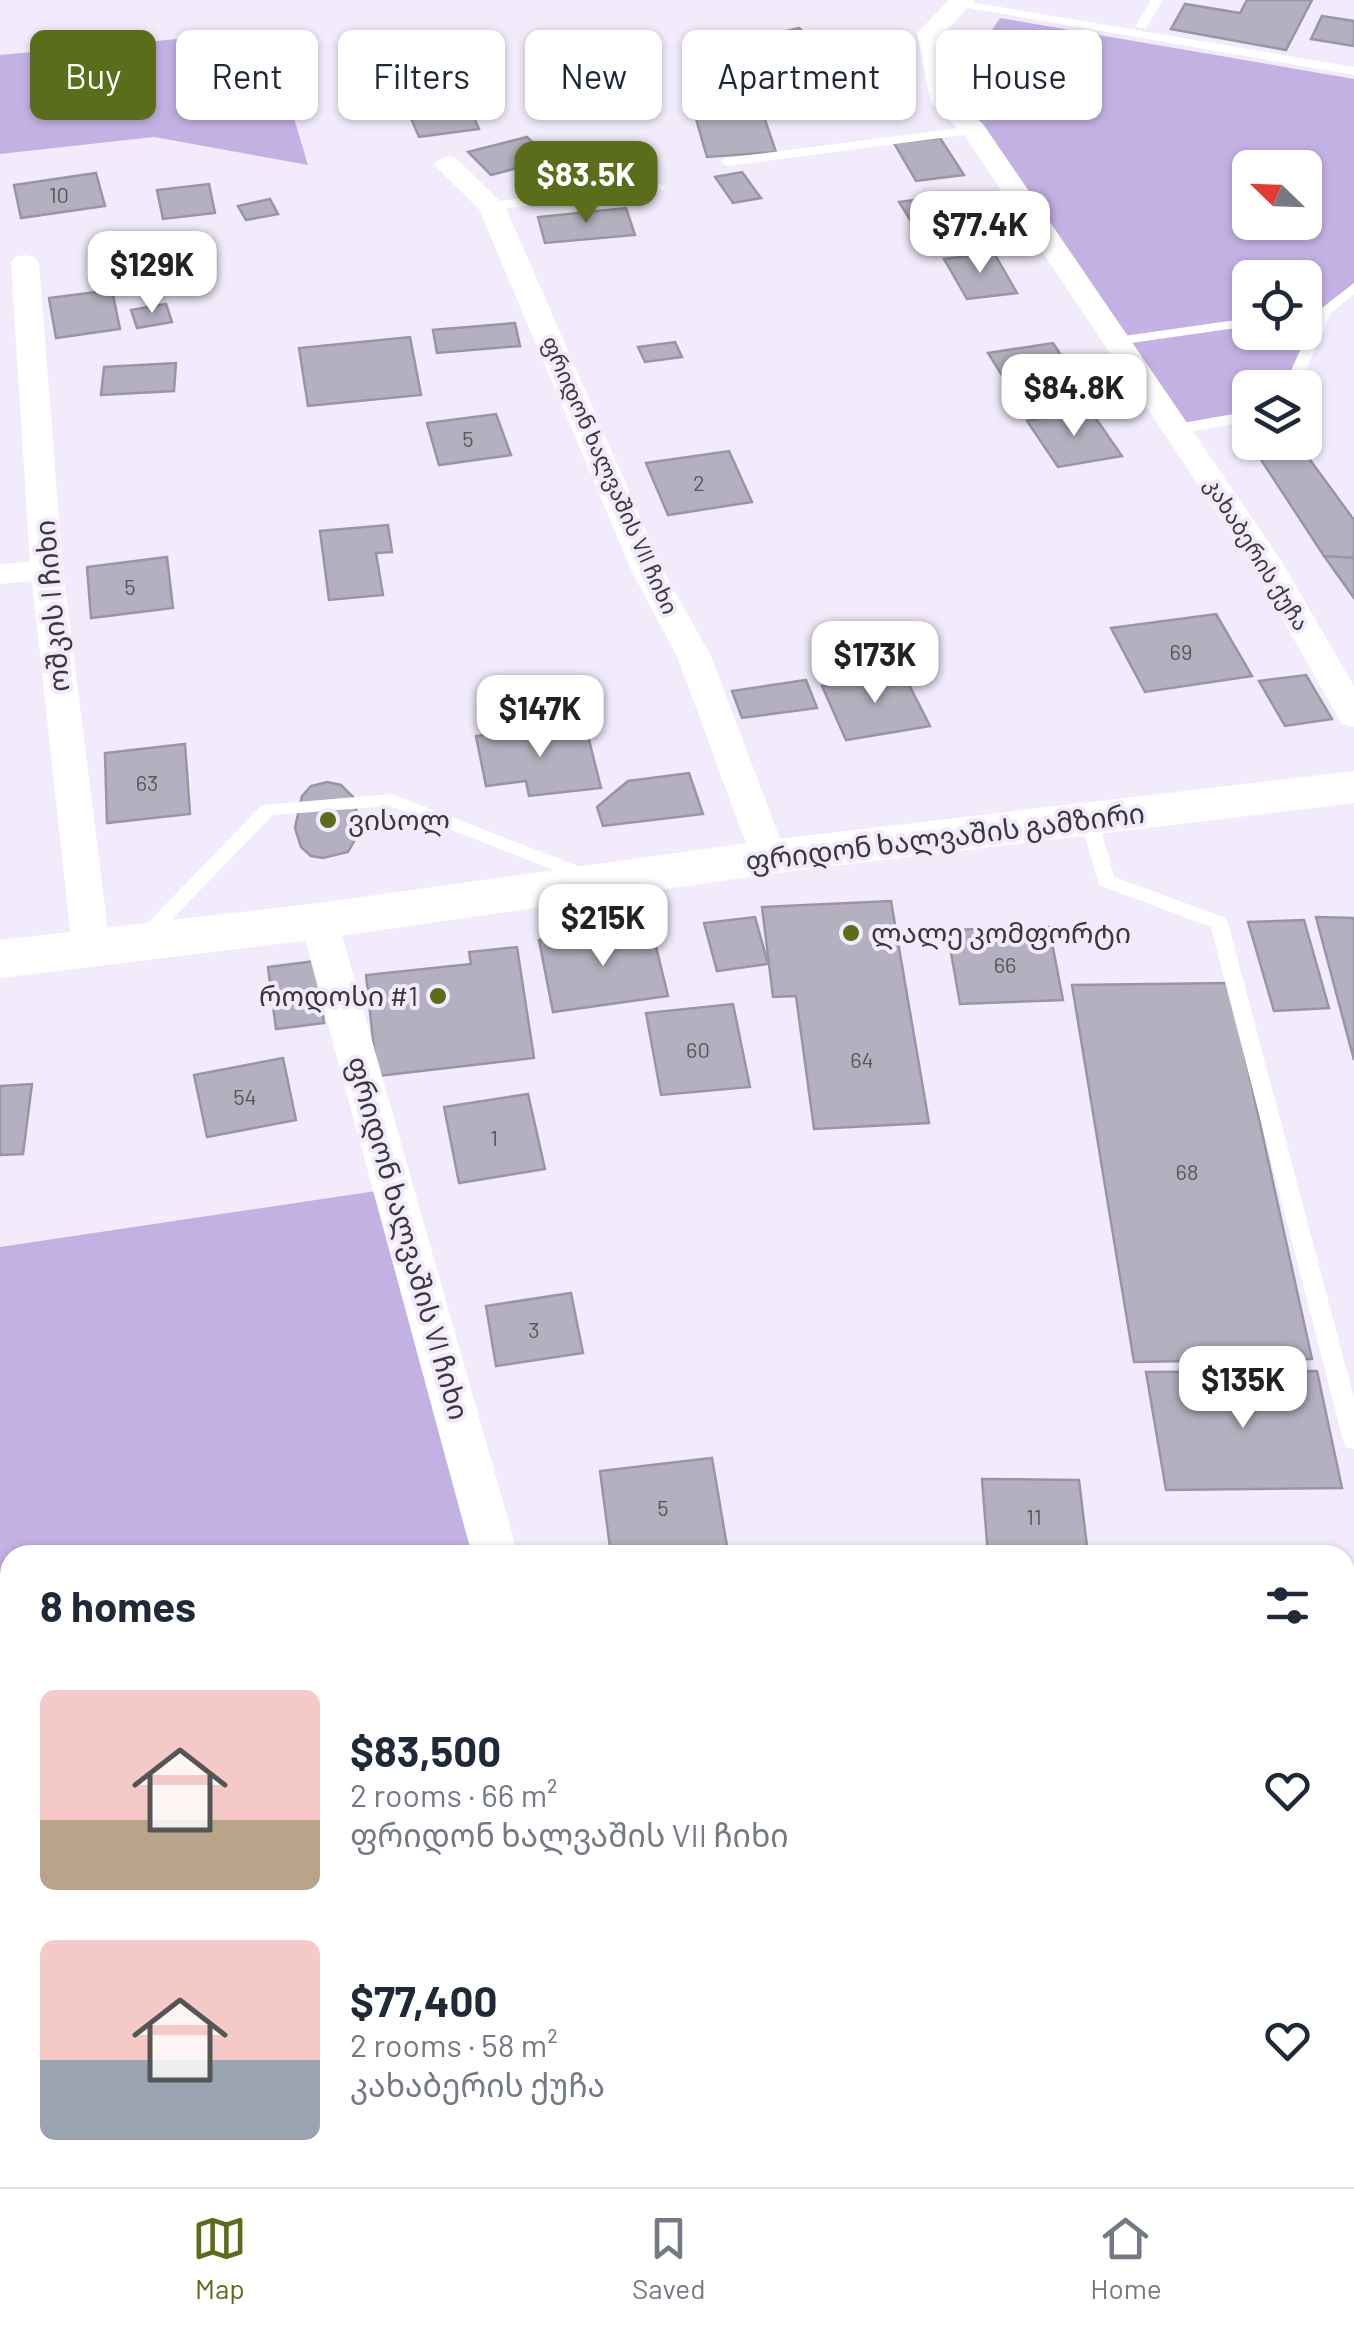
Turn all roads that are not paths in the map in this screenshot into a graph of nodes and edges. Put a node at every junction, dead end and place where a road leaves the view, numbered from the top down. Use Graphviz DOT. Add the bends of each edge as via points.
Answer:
graph roads {
  1 [pos="1158,0"];
  2 [pos="963,2"];
  3 [pos="1142,25"];
  4 [pos="1354,71"];
  5 [pos="974,130"];
  6 [pos="727,162"];
  7 [pos="446,164"];
  8 [pos="658,186"];
  9 [pos="491,206"];
  10 [pos="25,263"];
  11 [pos="1354,286"];
  12 [pos="1322,311"];
  13 [pos="1325,311"];
  14 [pos="1232,325"];
  15 [pos="1117,341"];
  16 [pos="1298,370"];
  17 [pos="1232,419"];
  18 [pos="1177,430"];
  19 [pos="47,570"];
  20 [pos="0,574"];
  21 [pos="1354,716"];
  22 [pos="1354,787"];
  23 [pos="1089,819"];
  24 [pos="769,858"];
  25 [pos="600,881"];
  26 [pos="319,921"];
  27 [pos="114,945"];
  28 [pos="0,959"];
  29 [pos="1354,1440"];
  30 [pos="492,1545"];
  1 -- 3 [label="lane"];
  2 -- 4 [label="lane"];
  2 -- 5 [label="street, კახაბერის ქუჩა" via="930,33 944,102"];
  5 -- 6 [label="lane"];
  5 -- 15 [label="street, კახაბერის ქუჩა"];
  7 -- 9 [label="street, ფრიდონ ხალვაშის VII ჩიხი"];
  8 -- 9 [label="lane"];
  9 -- 24 [label="street, ფრიდონ ხალვაშის VII ჩიხი" via="649,574 694,656"];
  10 -- 19 [label="street, ოშკის I ჩიხი"];
  11 -- 13 [label="lane"];
  12 -- 13 [label="lane"];
  13 -- 16 [label="lane"];
  14 -- 15 [label="lane"];
  15 -- 18 [label="street, კახაბერის ქუჩა"];
  17 -- 18 [label="lane"];
  18 -- 21 [label="street, კახაბერის ქუჩა" via="1266,562"];
  19 -- 20 [label="street"];
  19 -- 27 [label="street, ოშკის I ჩიხი"];
  22 -- 23 [label="highway, ფრიდონ ხალვაშის გამზირი"];
  23 -- 24 [label="highway, ფრიდონ ხალვაშის გამზირი"];
  23 -- 29 [label="lane" via="1106,881 1219,923"];
  24 -- 25 [label="highway, ფრიდონ ხალვაშის გამზირი"];
  25 -- 26 [label="highway, ფრიდონ ხალვაშის გამზირი"];
  25 -- 27 [label="lane" via="392,800 268,810"];
  26 -- 27 [label="highway, ფრიდონ ხალვაშის გამზირი"];
  26 -- 30 [label="street, ფრიდონ ხალვაშის VI ჩიხი"];
  27 -- 28 [label="highway, ფრიდონ ხალვაშის გამზირი"];
}
